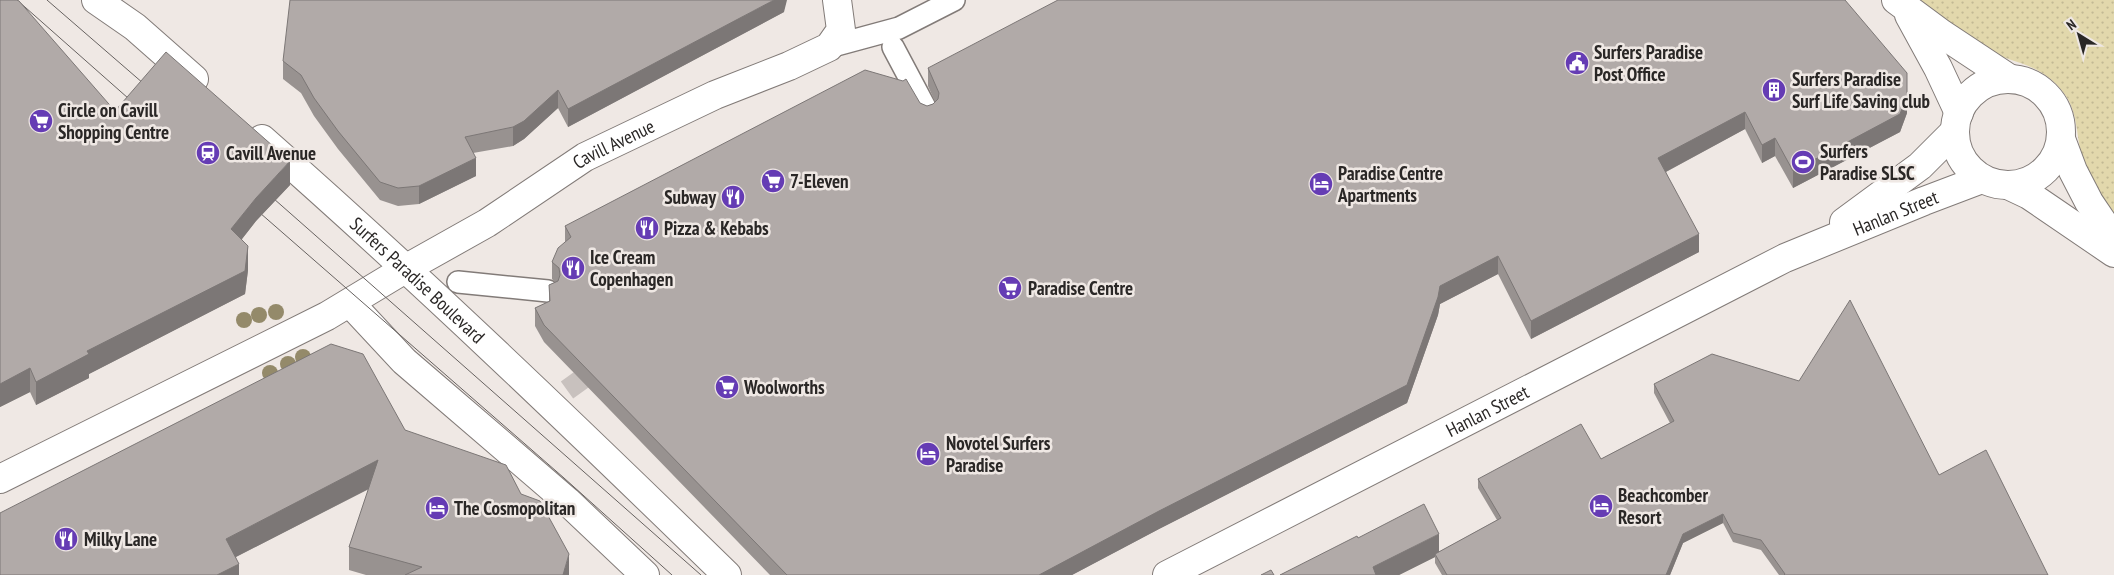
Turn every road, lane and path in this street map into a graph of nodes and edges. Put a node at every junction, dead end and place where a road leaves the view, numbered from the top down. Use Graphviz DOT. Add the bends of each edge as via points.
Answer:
graph roads {
  1 [pos="96,0"];
  2 [pos="837,0"];
  3 [pos="954,0"];
  4 [pos="1900,4"];
  5 [pos="829,47"];
  6 [pos="893,47"];
  7 [pos="2010,79"];
  8 [pos="212,94"];
  9 [pos="927,111"];
  10 [pos="240,120"];
  11 [pos="1957,122"];
  12 [pos="2061,139"];
  13 [pos="1982,179"];
  14 [pos="2010,186"];
  15 [pos="2114,239"];
  16 [pos="1809,248"];
  17 [pos="2114,253"];
  18 [pos="405,269"];
  19 [pos="458,282"];
  20 [pos="548,291"];
  21 [pos="350,303"];
  22 [pos="0,479"];
  23 [pos="645,575"];
  24 [pos="727,575"];
  25 [pos="1168,575"];
  1 -- 8 [label="street" via="135,27"];
  2 -- 5 [label="street" via="841,30"];
  3 -- 5 [label="street, Cavill Avenue" via="899,28"];
  4 -- 7 [label="street"];
  4 -- 11 [label="street" via="1938,68"];
  5 -- 18 [label="street, Cavill Avenue" via="707,99 584,157 487,224"];
  6 -- 9 [label="street"];
  7 -- 11 [label="street" via="1994,81 1979,88 1967,99"];
  7 -- 12 [label="street" via="2027,82 2042,91 2054,105 2060,121"];
  10 -- 18 [label="street, Surfers Paradise Boulevard"];
  11 -- 13 [label="street" via="1958,151 1968,168"];
  11 -- 16 [label="street, Hanlan Street" via="1920,166"];
  12 -- 14 [label="street" via="2057,155 2047,169 2033,179"];
  12 -- 15 [label="street" via="2089,202"];
  13 -- 14 [label="street"];
  13 -- 16 [label="street, Hanlan Street"];
  14 -- 17 [label="street" via="2029,195"];
  16 -- 25 [label="street, Hanlan Street"];
  18 -- 21 [label="street, Cavill Avenue"];
  18 -- 24 [label="street, Surfers Paradise Boulevard" via="515,370"];
  19 -- 20 [label="street"];
  21 -- 22 [label="street, Cavill Avenue"];
  21 -- 23 [label="street" via="404,361 567,501"];
}
